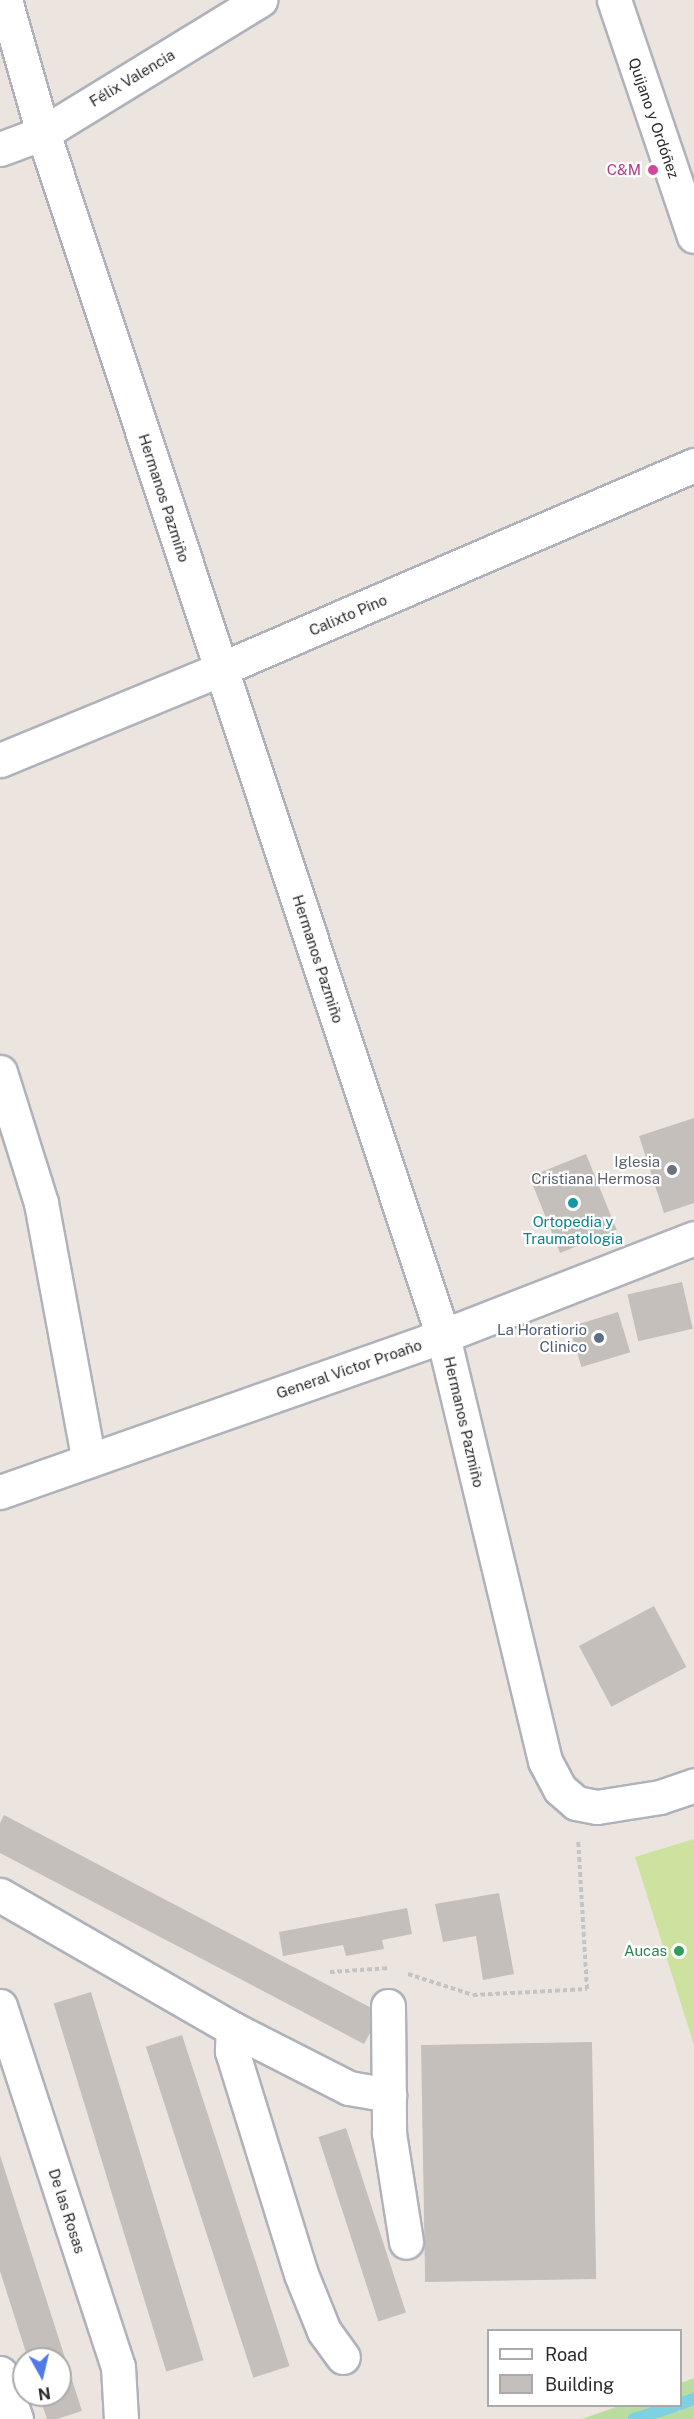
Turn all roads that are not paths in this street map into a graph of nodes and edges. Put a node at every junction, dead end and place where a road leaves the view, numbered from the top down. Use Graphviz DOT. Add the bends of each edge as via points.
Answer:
graph roads {
  1 [pos="5,0"];
  2 [pos="260,0"];
  3 [pos="614,0"];
  4 [pos="43,133"];
  5 [pos="0,149"];
  6 [pos="694,236"];
  7 [pos="694,465"];
  8 [pos="221,669"];
  9 [pos="0,760"];
  10 [pos="0,1072"];
  11 [pos="694,1238"];
  12 [pos="443,1336"];
  13 [pos="89,1461"];
  14 [pos="0,1492"];
  15 [pos="694,1785"];
  16 [pos="0,1895"];
  17 [pos="0,2006"];
  18 [pos="388,2006"];
  19 [pos="233,2029"];
  20 [pos="389,2095"];
  21 [pos="406,2241"];
  22 [pos="343,2357"];
  23 [pos="0,2373"];
  24 [pos="16,2419"];
  25 [pos="121,2419"];
  1 -- 4 [label="street, Hermanos Pazmiño"];
  2 -- 4 [label="street, Félix Valencia"];
  3 -- 6 [label="street, Quijano y Ordóñez"];
  4 -- 5 [label="street, Félix Valencia"];
  4 -- 8 [label="street, Hermanos Pazmiño"];
  7 -- 8 [label="street, Calixto Pino"];
  8 -- 9 [label="street, Calixto Pino"];
  8 -- 12 [label="street, Hermanos Pazmiño"];
  10 -- 13 [label="street" via="41,1203"];
  11 -- 12 [label="street, General Victor Proaño"];
  12 -- 13 [label="street, General Victor Proaño"];
  12 -- 15 [label="street, Hermanos Pazmiño" via="545,1761 560,1789 576,1803 597,1807 628,1804"];
  13 -- 14 [label="street, General Victor Proaño"];
  16 -- 19 [label="street"];
  17 -- 25 [label="street, De las Rosas" via="118,2367"];
  18 -- 20 [label="street"];
  19 -- 20 [label="street" via="349,2088"];
  19 -- 22 [label="street" via="231,2051 301,2274 324,2331"];
  20 -- 21 [label="street" via="390,2154"];
  23 -- 24 [label="street"];
}
